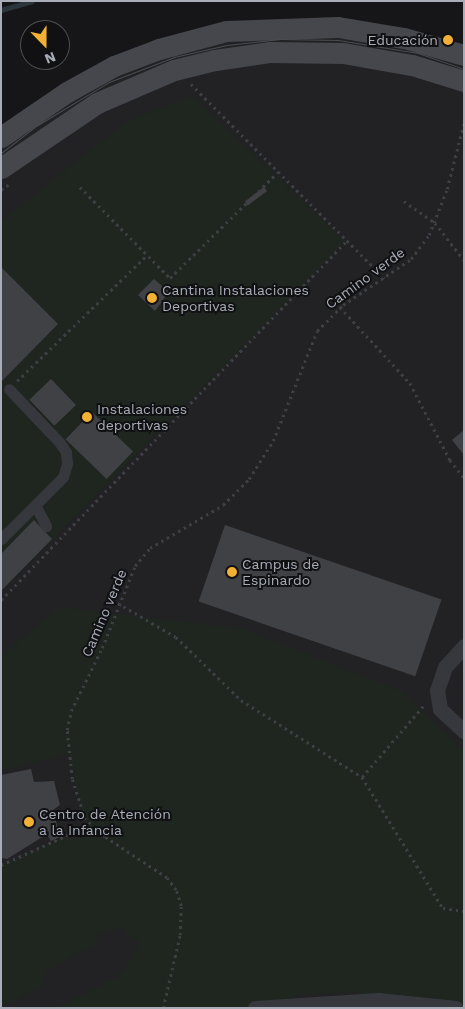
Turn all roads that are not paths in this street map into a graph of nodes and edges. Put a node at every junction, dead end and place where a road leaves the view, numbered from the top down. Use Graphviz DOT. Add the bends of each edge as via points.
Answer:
graph roads {
  1 [pos="464,55"];
  2 [pos="464,81"];
  3 [pos="1,137"];
  4 [pos="7,175"];
  5 [pos="9,389"];
  6 [pos="35,505"];
  7 [pos="46,526"];
  8 [pos="1,540"];
  9 [pos="464,646"];
  10 [pos="464,731"];
  11 [pos="255,1008"];
  12 [pos="456,1008"];
  1 -- 3 [label="main road" via="404,38 338,27 226,31 159,49 114,66 66,92"];
  2 -- 4 [label="main road" via="412,65 343,53 288,51 215,60 174,70 97,102"];
  5 -- 6 [label="street" via="66,452 63,477"];
  6 -- 7 [label="street"];
  6 -- 8 [label="street"];
  9 -- 10 [label="street" via="445,667 437,690 440,709"];
  11 -- 12 [label="street" via="378,1000"];
}
